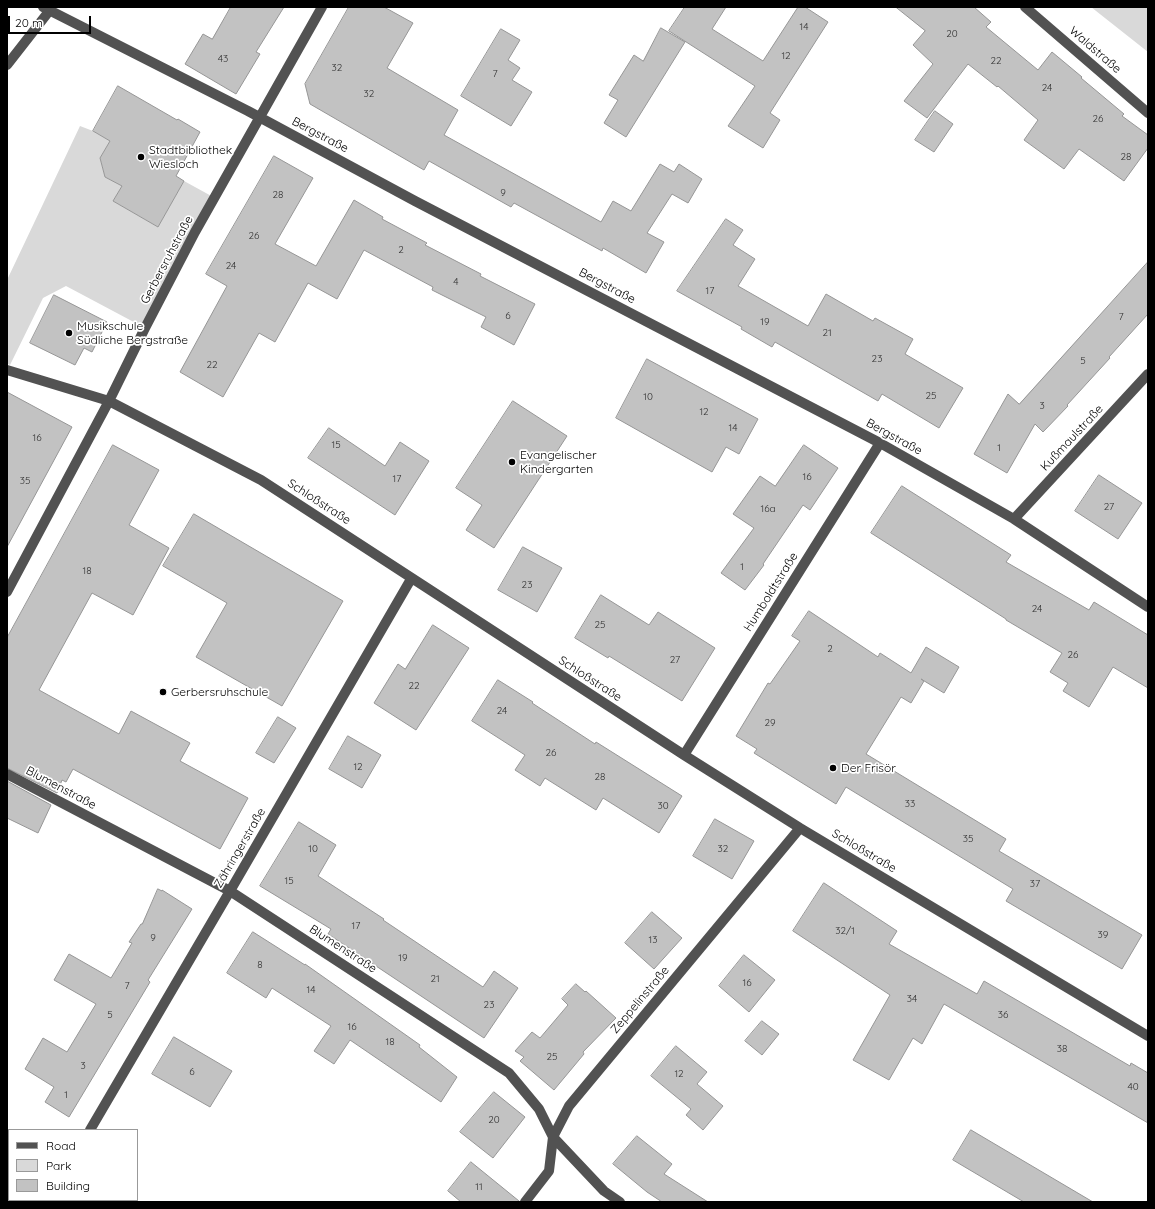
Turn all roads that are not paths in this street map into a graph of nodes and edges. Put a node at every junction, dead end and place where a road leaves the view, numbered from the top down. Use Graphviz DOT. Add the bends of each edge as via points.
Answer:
graph roads {
  1 [pos="322,7"];
  2 [pos="1025,7"];
  3 [pos="46,9"];
  4 [pos="7,65"];
  5 [pos="1148,113"];
  6 [pos="260,118"];
  7 [pos="7,370"];
  8 [pos="1148,374"];
  9 [pos="109,402"];
  10 [pos="880,443"];
  11 [pos="1014,519"];
  12 [pos="411,578"];
  13 [pos="7,592"];
  14 [pos="1148,607"];
  15 [pos="684,756"];
  16 [pos="7,774"];
  17 [pos="800,828"];
  18 [pos="230,891"];
  19 [pos="1148,1036"];
  20 [pos="91,1129"];
  21 [pos="552,1137"];
  22 [pos="525,1202"];
  23 [pos="620,1202"];
  1 -- 6 [label="street, Gerbersruhstraße"];
  2 -- 5 [label="street, Waldstraße"];
  3 -- 4 [label="street"];
  3 -- 6 [label="street, Bergstraße"];
  6 -- 9 [label="street, Gerbersruhstraße" via="195,232"];
  6 -- 10 [label="street, Bergstraße"];
  7 -- 9 [label="street, Schloßstraße"];
  8 -- 11 [label="street, Kußmaulstraße"];
  9 -- 12 [label="street, Schloßstraße" via="261,480"];
  9 -- 13 [label="street, Gerbersruhstraße"];
  10 -- 11 [label="street, Bergstraße"];
  10 -- 15 [label="street, Humboldtstraße"];
  11 -- 14 [label="street, Bergstraße"];
  12 -- 15 [label="street, Schloßstraße"];
  12 -- 18 [label="street, Zähringerstraße"];
  15 -- 17 [label="street, Schloßstraße"];
  16 -- 18 [label="street, Blumenstraße"];
  17 -- 19 [label="street, Schloßstraße"];
  17 -- 21 [label="street, Zeppelinstraße" via="569,1106"];
  18 -- 20 [label="street, Zähringerstraße"];
  18 -- 21 [label="street, Blumenstraße" via="509,1073 539,1109"];
  21 -- 22 [label="street, Zeppelinstraße" via="548,1170"];
  21 -- 23 [label="street, Blumenstraße" via="604,1191"];
}
